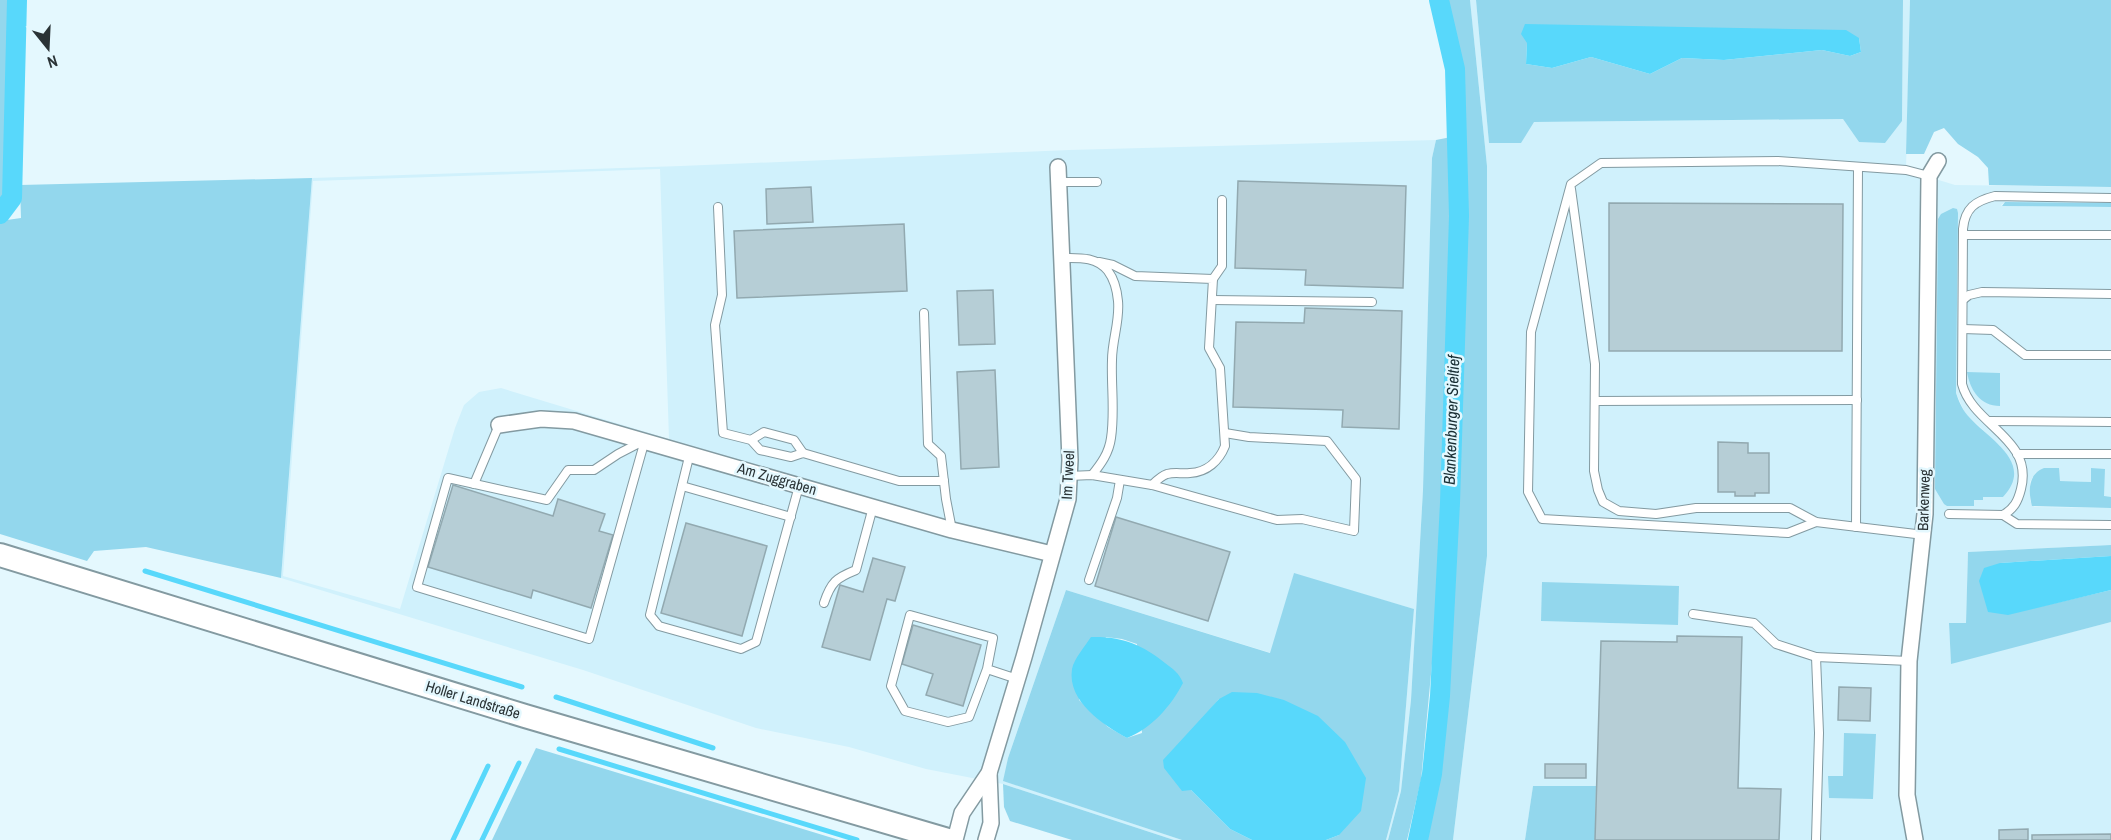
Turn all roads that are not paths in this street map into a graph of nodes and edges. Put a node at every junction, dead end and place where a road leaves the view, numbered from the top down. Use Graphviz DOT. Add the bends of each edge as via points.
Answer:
graph roads {
  1 [pos="1938,161"];
  2 [pos="1858,166"];
  3 [pos="1058,167"];
  4 [pos="1929,176"];
  5 [pos="1059,182"];
  6 [pos="1097,182"];
  7 [pos="1570,184"];
  8 [pos="2111,198"];
  9 [pos="1222,200"];
  10 [pos="718,207"];
  11 [pos="1963,235"];
  12 [pos="2111,235"];
  13 [pos="1061,258"];
  14 [pos="1099,262"];
  15 [pos="1213,279"];
  16 [pos="2111,294"];
  17 [pos="1964,299"];
  18 [pos="1212,300"];
  19 [pos="1372,302"];
  20 [pos="924,313"];
  21 [pos="1963,329"];
  22 [pos="2111,355"];
  23 [pos="1857,400"];
  24 [pos="1595,401"];
  25 [pos="1989,421"];
  26 [pos="2111,422"];
  27 [pos="499,424"];
  28 [pos="1225,433"];
  29 [pos="645,440"];
  30 [pos="751,440"];
  31 [pos="690,453"];
  32 [pos="803,453"];
  33 [pos="2017,454"];
  34 [pos="2111,454"];
  35 [pos="1092,475"];
  36 [pos="1069,476"];
  37 [pos="1120,480"];
  38 [pos="944,481"];
  39 [pos="474,484"];
  40 [pos="800,485"];
  41 [pos="1152,485"];
  42 [pos="682,486"];
  43 [pos="873,507"];
  44 [pos="1949,514"];
  45 [pos="2003,515"];
  46 [pos="791,516"];
  47 [pos="1816,522"];
  48 [pos="2111,525"];
  49 [pos="1856,527"];
  50 [pos="952,530"];
  51 [pos="1924,535"];
  52 [pos="1052,554"];
  53 [pos="0,555"];
  54 [pos="1089,580"];
  55 [pos="824,603"];
  56 [pos="1693,614"];
  57 [pos="1816,657"];
  58 [pos="1909,661"];
  59 [pos="987,669"];
  60 [pos="1017,679"];
  61 [pos="988,773"];
  62 [pos="948,840"];
  63 [pos="955,840"];
  64 [pos="986,840"];
  65 [pos="1816,840"];
  66 [pos="1915,840"];
  1 -- 4 [label="street"];
  2 -- 4 [label="lane"];
  2 -- 7 [label="lane" via="1778,161 1600,163"];
  2 -- 23 [label="lane"];
  3 -- 5 [label="street, Im Tweel"];
  4 -- 51 [label="street, Barkenweg"];
  5 -- 6 [label="lane"];
  5 -- 13 [label="street, Im Tweel"];
  7 -- 24 [label="lane" via="1595,364"];
  7 -- 47 [label="lane" via="1531,332 1528,492 1542,519 1788,533"];
  8 -- 11 [label="lane" via="1995,196 1978,201 1966,213"];
  9 -- 15 [label="lane" via="1222,266"];
  10 -- 30 [label="lane" via="722,295 715,325 723,433"];
  11 -- 12 [label="lane"];
  11 -- 17 [label="lane"];
  13 -- 14 [label="lane"];
  13 -- 36 [label="street, Im Tweel"];
  14 -- 15 [label="lane" via="1135,276"];
  14 -- 35 [label="lane" via="1116,286 1118,303 1112,358 1111,439 1106,456"];
  15 -- 18 [label="lane"];
  16 -- 17 [label="lane" via="1982,292"];
  17 -- 21 [label="lane"];
  18 -- 19 [label="lane"];
  18 -- 28 [label="lane" via="1209,348 1220,368"];
  20 -- 38 [label="lane" via="928,444 941,456"];
  21 -- 22 [label="lane" via="1993,330 2025,354"];
  21 -- 25 [label="lane" via="1963,389"];
  23 -- 24 [label="lane"];
  23 -- 49 [label="lane"];
  24 -- 47 [label="lane" via="1594,471 1598,490 1603,502 1619,511 1656,514 1696,508 1790,508"];
  25 -- 26 [label="lane"];
  25 -- 33 [label="lane"];
  27 -- 29 [label="street, Am Zuggraben" via="541,419 574,421"];
  27 -- 39 [label="lane"];
  28 -- 41 [label="lane" via="1222,454 1207,468 1164,475"];
  28 -- 41 [label="lane" via="1327,441 1356,479 1354,531 1302,519 1277,520"];
  29 -- 31 [label="street, Am Zuggraben"];
  29 -- 39 [label="lane" via="594,470 568,470 547,500"];
  29 -- 39 [label="lane" via="589,639 417,587 448,478"];
  30 -- 32 [label="lane" via="760,450 791,458"];
  30 -- 32 [label="lane" via="764,432 794,440"];
  31 -- 40 [label="street, Am Zuggraben"];
  31 -- 42 [label="lane"];
  32 -- 38 [label="lane" via="899,481"];
  33 -- 34 [label="lane"];
  33 -- 45 [label="lane" via="2022,464 2022,485 2016,504"];
  35 -- 36 [label="lane"];
  35 -- 37 [label="lane"];
  36 -- 52 [label="street, Im Tweel" via="1068,499"];
  37 -- 41 [label="lane"];
  37 -- 54 [label="lane"];
  38 -- 50 [label="lane"];
  40 -- 43 [label="street, Am Zuggraben"];
  40 -- 46 [label="lane"];
  42 -- 46 [label="lane"];
  42 -- 46 [label="lane" via="650,615 659,627 741,650 756,642"];
  43 -- 50 [label="street, Am Zuggraben"];
  43 -- 55 [label="lane" via="856,570 838,578"];
  44 -- 45 [label="lane"];
  45 -- 48 [label="lane" via="2017,524"];
  47 -- 49 [label="lane"];
  49 -- 51 [label="lane"];
  50 -- 52 [label="street, Am Zuggraben"];
  51 -- 58 [label="street, Barkenweg"];
  52 -- 60 [label="street, Im Tweel"];
  53 -- 62 [label="main road, Holler Landstraße" via="525,716"];
  56 -- 57 [label="lane" via="1754,623 1776,644"];
  57 -- 58 [label="lane"];
  57 -- 65 [label="lane"];
  58 -- 66 [label="street, Barkenweg" via="1906,795"];
  59 -- 59 [label="lane" via="969,717 948,722 905,711 891,686 910,615 993,638"];
  59 -- 60 [label="lane"];
  60 -- 61 [label="street, Im Tweel"];
  61 -- 63 [label="street, Im Tweel" via="962,813"];
  61 -- 64 [label="street, Im Tweel" via="991,823"];
}
